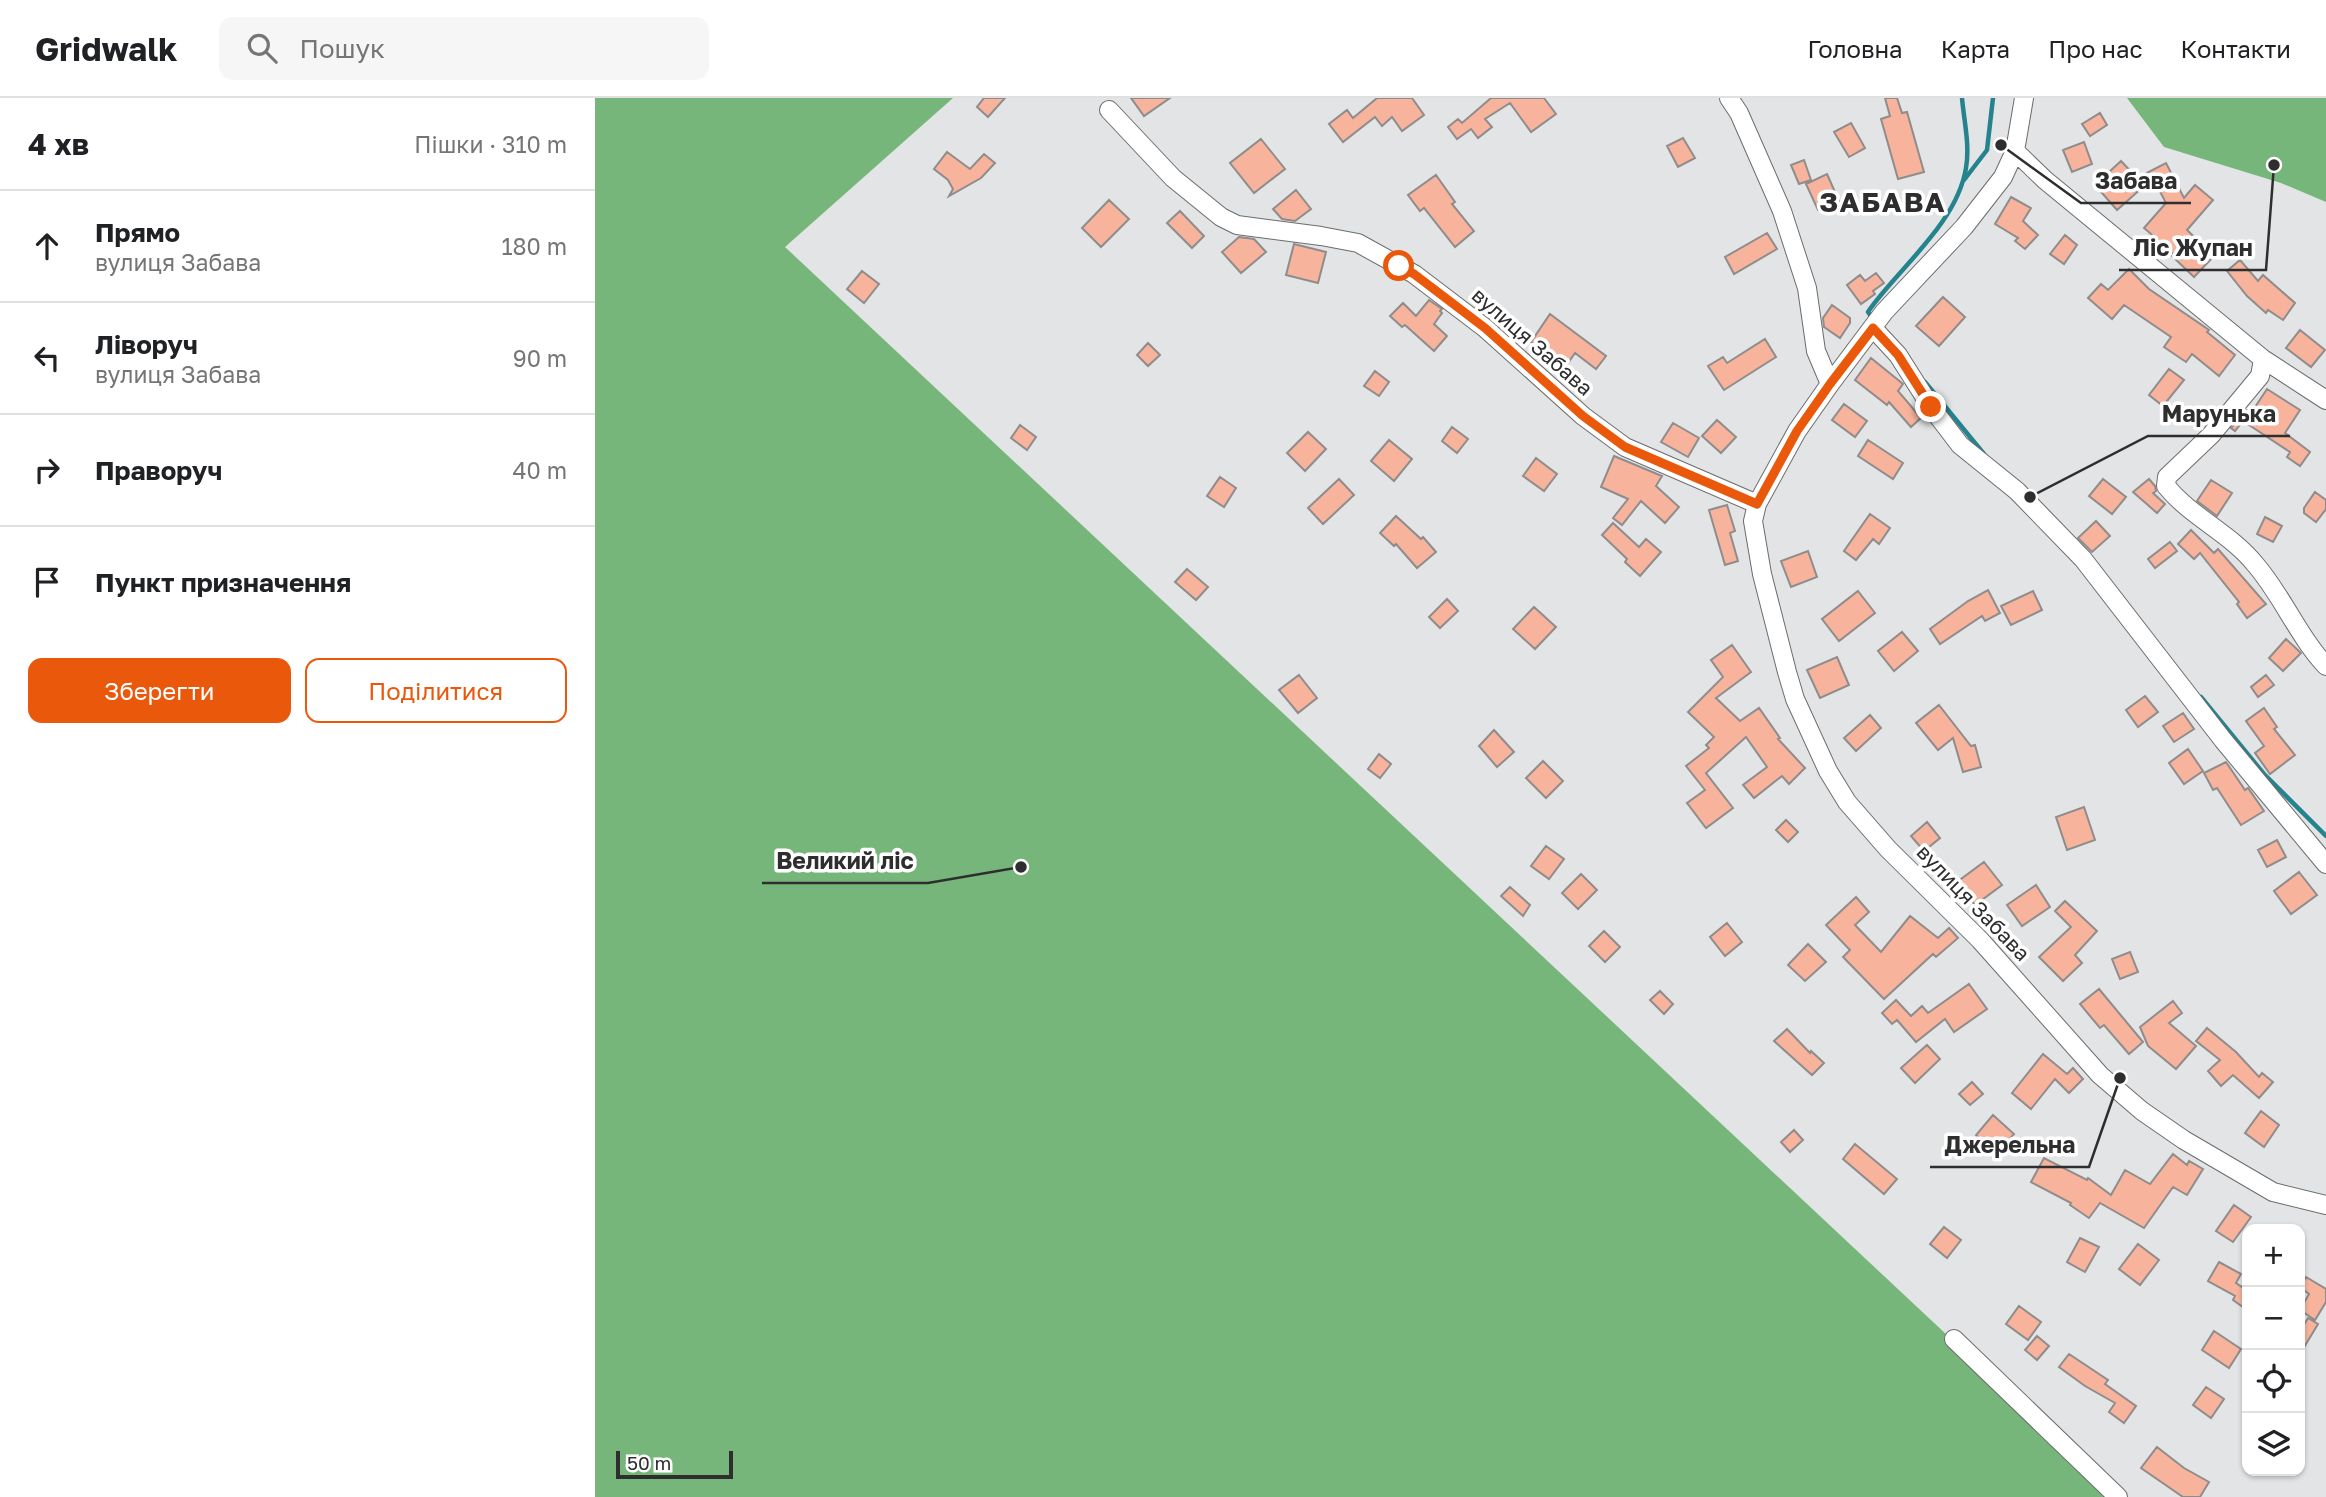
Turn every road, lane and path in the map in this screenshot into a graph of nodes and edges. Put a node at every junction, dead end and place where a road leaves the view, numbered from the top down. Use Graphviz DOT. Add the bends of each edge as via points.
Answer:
graph roads {
  1 [pos="1729,98"];
  2 [pos="2024,98"];
  3 [pos="1109,110"];
  4 [pos="2015,151"];
  5 [pos="1878,322"];
  6 [pos="2263,359"];
  7 [pos="1830,384"];
  8 [pos="2326,400"];
  9 [pos="1757,504"];
  10 [pos="2326,666"];
  11 [pos="2326,864"];
  12 [pos="2326,1205"];
  13 [pos="1954,1339"];
  14 [pos="2118,1497"];
  1 -- 7 [label="street" via="1782,211 1807,288 1816,351"];
  2 -- 4 [label="street, вулиця Забава"];
  3 -- 9 [label="street, вулиця Забава" via="1173,177 1221,217 1237,225 1358,243 1414,274 1625,447"];
  4 -- 5 [label="street, вулиця Забава" via="2003,177 1964,227"];
  4 -- 6 [label="street"];
  5 -- 7 [label="street, вулиця Забава"];
  5 -- 11 [label="street" via="1960,445 2017,491 2083,559"];
  6 -- 8 [label="street"];
  6 -- 10 [label="street" via="2260,376 2211,435 2167,477 2166,486 2257,565"];
  7 -- 9 [label="street, вулиця Забава" via="1797,431"];
  9 -- 12 [label="street, вулиця Забава" via="1753,521 1762,574 1795,699 1847,802 1980,940 2100,1075 2142,1111 2273,1192"];
  13 -- 14 [label="street"];
}
